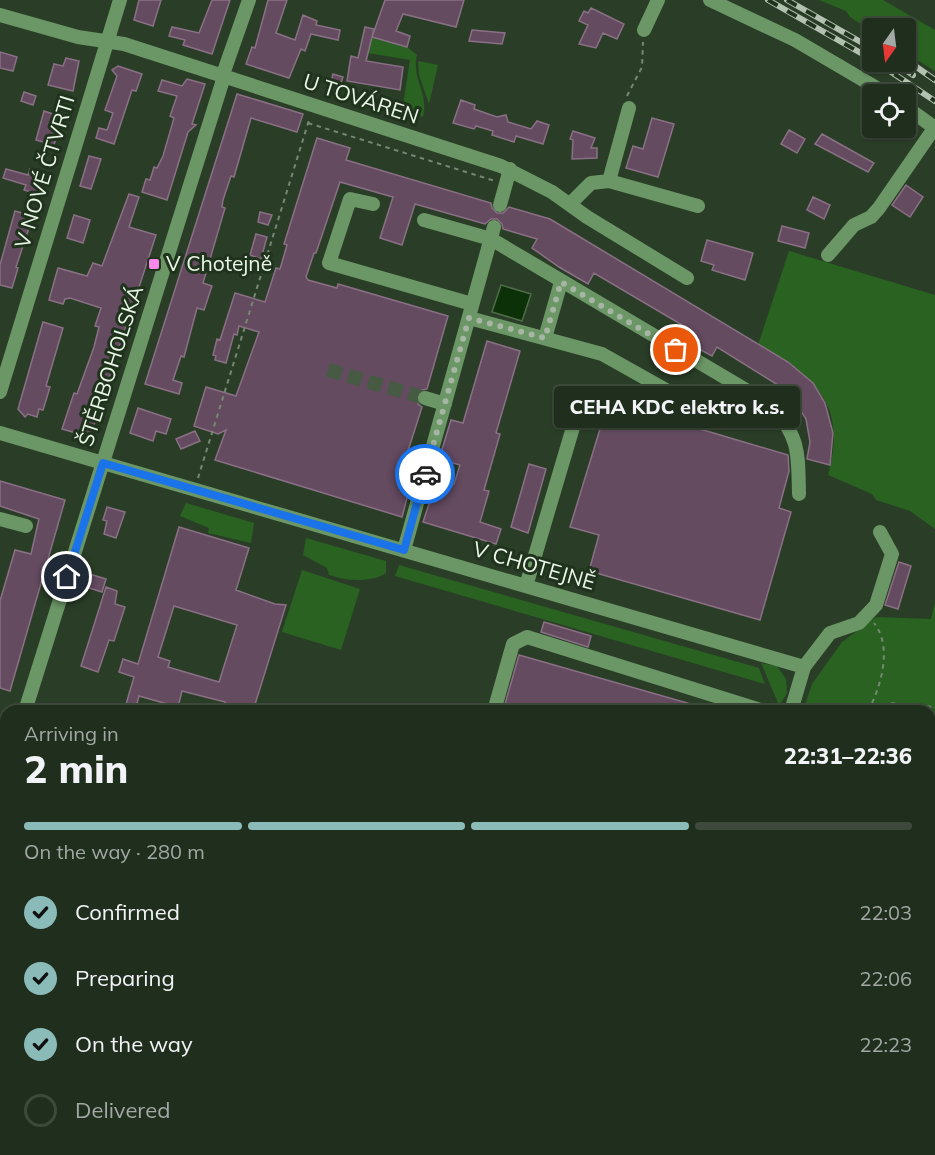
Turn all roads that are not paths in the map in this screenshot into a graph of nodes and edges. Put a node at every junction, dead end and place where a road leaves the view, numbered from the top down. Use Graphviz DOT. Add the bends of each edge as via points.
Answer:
graph roads {
  1 [pos="120,0"];
  2 [pos="249,0"];
  3 [pos="658,0"];
  4 [pos="710,0"];
  5 [pos="0,15"];
  6 [pos="644,30"];
  7 [pos="107,41"];
  8 [pos="222,77"];
  9 [pos="870,84"];
  10 [pos="629,108"];
  11 [pos="916,114"];
  12 [pos="935,128"];
  13 [pos="510,169"];
  14 [pos="609,181"];
  15 [pos="374,204"];
  16 [pos="570,204"];
  17 [pos="500,205"];
  18 [pos="698,206"];
  19 [pos="424,220"];
  20 [pos="492,233"];
  21 [pos="828,255"];
  22 [pos="687,278"];
  23 [pos="561,282"];
  24 [pos="472,304"];
  25 [pos="469,318"];
  26 [pos="545,338"];
  27 [pos="0,392"];
  28 [pos="425,398"];
  29 [pos="445,404"];
  30 [pos="700,409"];
  31 [pos="574,424"];
  32 [pos="0,433"];
  33 [pos="103,463"];
  34 [pos="799,494"];
  35 [pos="0,519"];
  36 [pos="26,526"];
  37 [pos="880,532"];
  38 [pos="404,550"];
  39 [pos="526,586"];
  40 [pos="804,667"];
  41 [pos="26,705"];
  42 [pos="496,705"];
  43 [pos="745,705"];
  44 [pos="793,705"];
  1 -- 7 [label="street, V NOVÉ ČTVRTI"];
  2 -- 8 [label="street, ŠTĚRBOHOLSKÁ"];
  3 -- 6 [label="street"];
  4 -- 9 [label="street" via="795,40"];
  5 -- 7 [label="street, U TOVÁREN"];
  7 -- 8 [label="street, U TOVÁREN"];
  7 -- 27 [label="street, V NOVÉ ČTVRTI"];
  8 -- 13 [label="street, U TOVÁREN"];
  8 -- 33 [label="street, ŠTĚRBOHOLSKÁ"];
  10 -- 14 [label="street"];
  11 -- 12 [label="street"];
  12 -- 21 [label="street" via="879,208 854,225"];
  13 -- 16 [label="street, U TOVÁREN"];
  13 -- 17 [label="street"];
  14 -- 16 [label="street" via="591,183"];
  14 -- 18 [label="street"];
  15 -- 24 [label="street" via="350,199 329,262"];
  16 -- 22 [label="street, U TOVÁREN"];
  19 -- 20 [label="street"];
  20 -- 23 [label="street"];
  20 -- 24 [label="street"];
  23 -- 26 [label="street"];
  23 -- 34 [label="street" via="773,406 791,429 798,453"];
  24 -- 25 [label="street"];
  25 -- 26 [label="street"];
  25 -- 29 [label="street"];
  26 -- 30 [label="street" via="614,359"];
  28 -- 29 [label="street"];
  29 -- 38 [label="street"];
  31 -- 39 [label="street"];
  32 -- 33 [label="street, V CHOTEJNĚ"];
  33 -- 38 [label="street, V CHOTEJNĚ"];
  33 -- 41 [label="street, ŠTĚRBOHOLSKÁ"];
  35 -- 36 [label="street"];
  37 -- 40 [label="street" via="892,554 876,606 859,623 830,633"];
  38 -- 39 [label="street, V CHOTEJNĚ"];
  39 -- 40 [label="street, V CHOTEJNĚ"];
  40 -- 44 [label="street"];
  42 -- 43 [label="street" via="513,644 527,637"];
}
